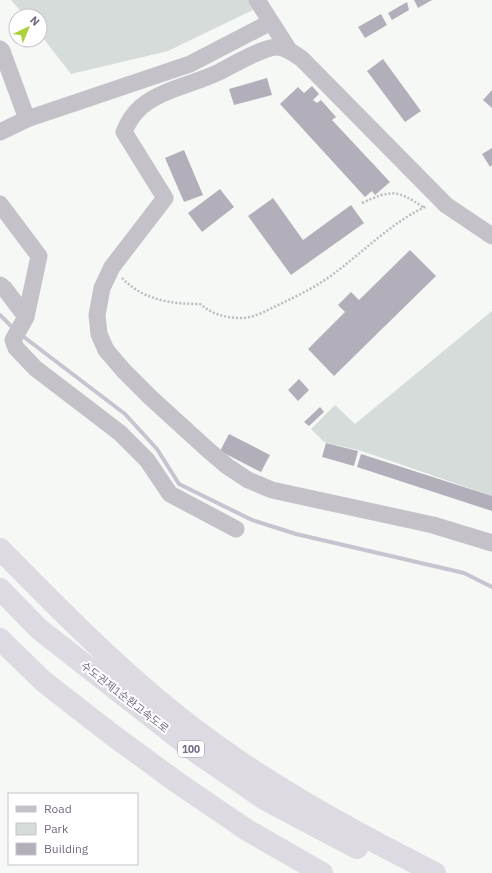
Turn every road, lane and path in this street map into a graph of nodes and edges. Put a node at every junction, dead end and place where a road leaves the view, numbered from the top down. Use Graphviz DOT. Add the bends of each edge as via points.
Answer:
graph roads {
  1 [pos="258,0"];
  2 [pos="271,22"];
  3 [pos="0,49"];
  4 [pos="289,50"];
  5 [pos="27,119"];
  6 [pos="0,132"];
  7 [pos="441,200"];
  8 [pos="362,203"];
  9 [pos="0,204"];
  10 [pos="424,208"];
  11 [pos="492,236"];
  12 [pos="112,267"];
  13 [pos="0,286"];
  14 [pos="24,320"];
  15 [pos="236,529"];
  16 [pos="492,542"];
  17 [pos="0,549"];
  18 [pos="0,589"];
  19 [pos="0,639"];
  20 [pos="322,873"];
  21 [pos="407,873"];
  22 [pos="435,873"];
  1 -- 2 [label="street"];
  2 -- 4 [label="street"];
  2 -- 5 [label="street" via="190,64"];
  3 -- 5 [label="street"];
  4 -- 7 [label="street" via="319,75"];
  4 -- 12 [label="street" via="277,47 256,53 218,73 160,95 141,106 130,119 124,132 165,198"];
  5 -- 6 [label="street"];
  7 -- 10 [label="path"];
  7 -- 11 [label="street"];
  8 -- 10 [label="path" via="397,193"];
  9 -- 14 [label="street" via="39,256"];
  10 -- 12 [label="path" via="410,215 311,289 263,312 243,318 222,317 200,304 166,302 148,297 134,289"];
  12 -- 16 [label="street" via="102,288 97,315 98,334 106,350 150,397 227,466 248,480 272,490"];
  13 -- 14 [label="street" via="5,289"];
  14 -- 15 [label="street" via="13,340 16,348 35,368 120,433 147,460 170,494"];
  17 -- 22 [label="highway" via="123,670 212,742 296,797"];
  18 -- 21 [label="highway, 수도권제1순환고속도로 / 100" via="39,629 200,756 266,800"];
  19 -- 20 [label="highway" via="43,681 111,734 247,830"];
}
